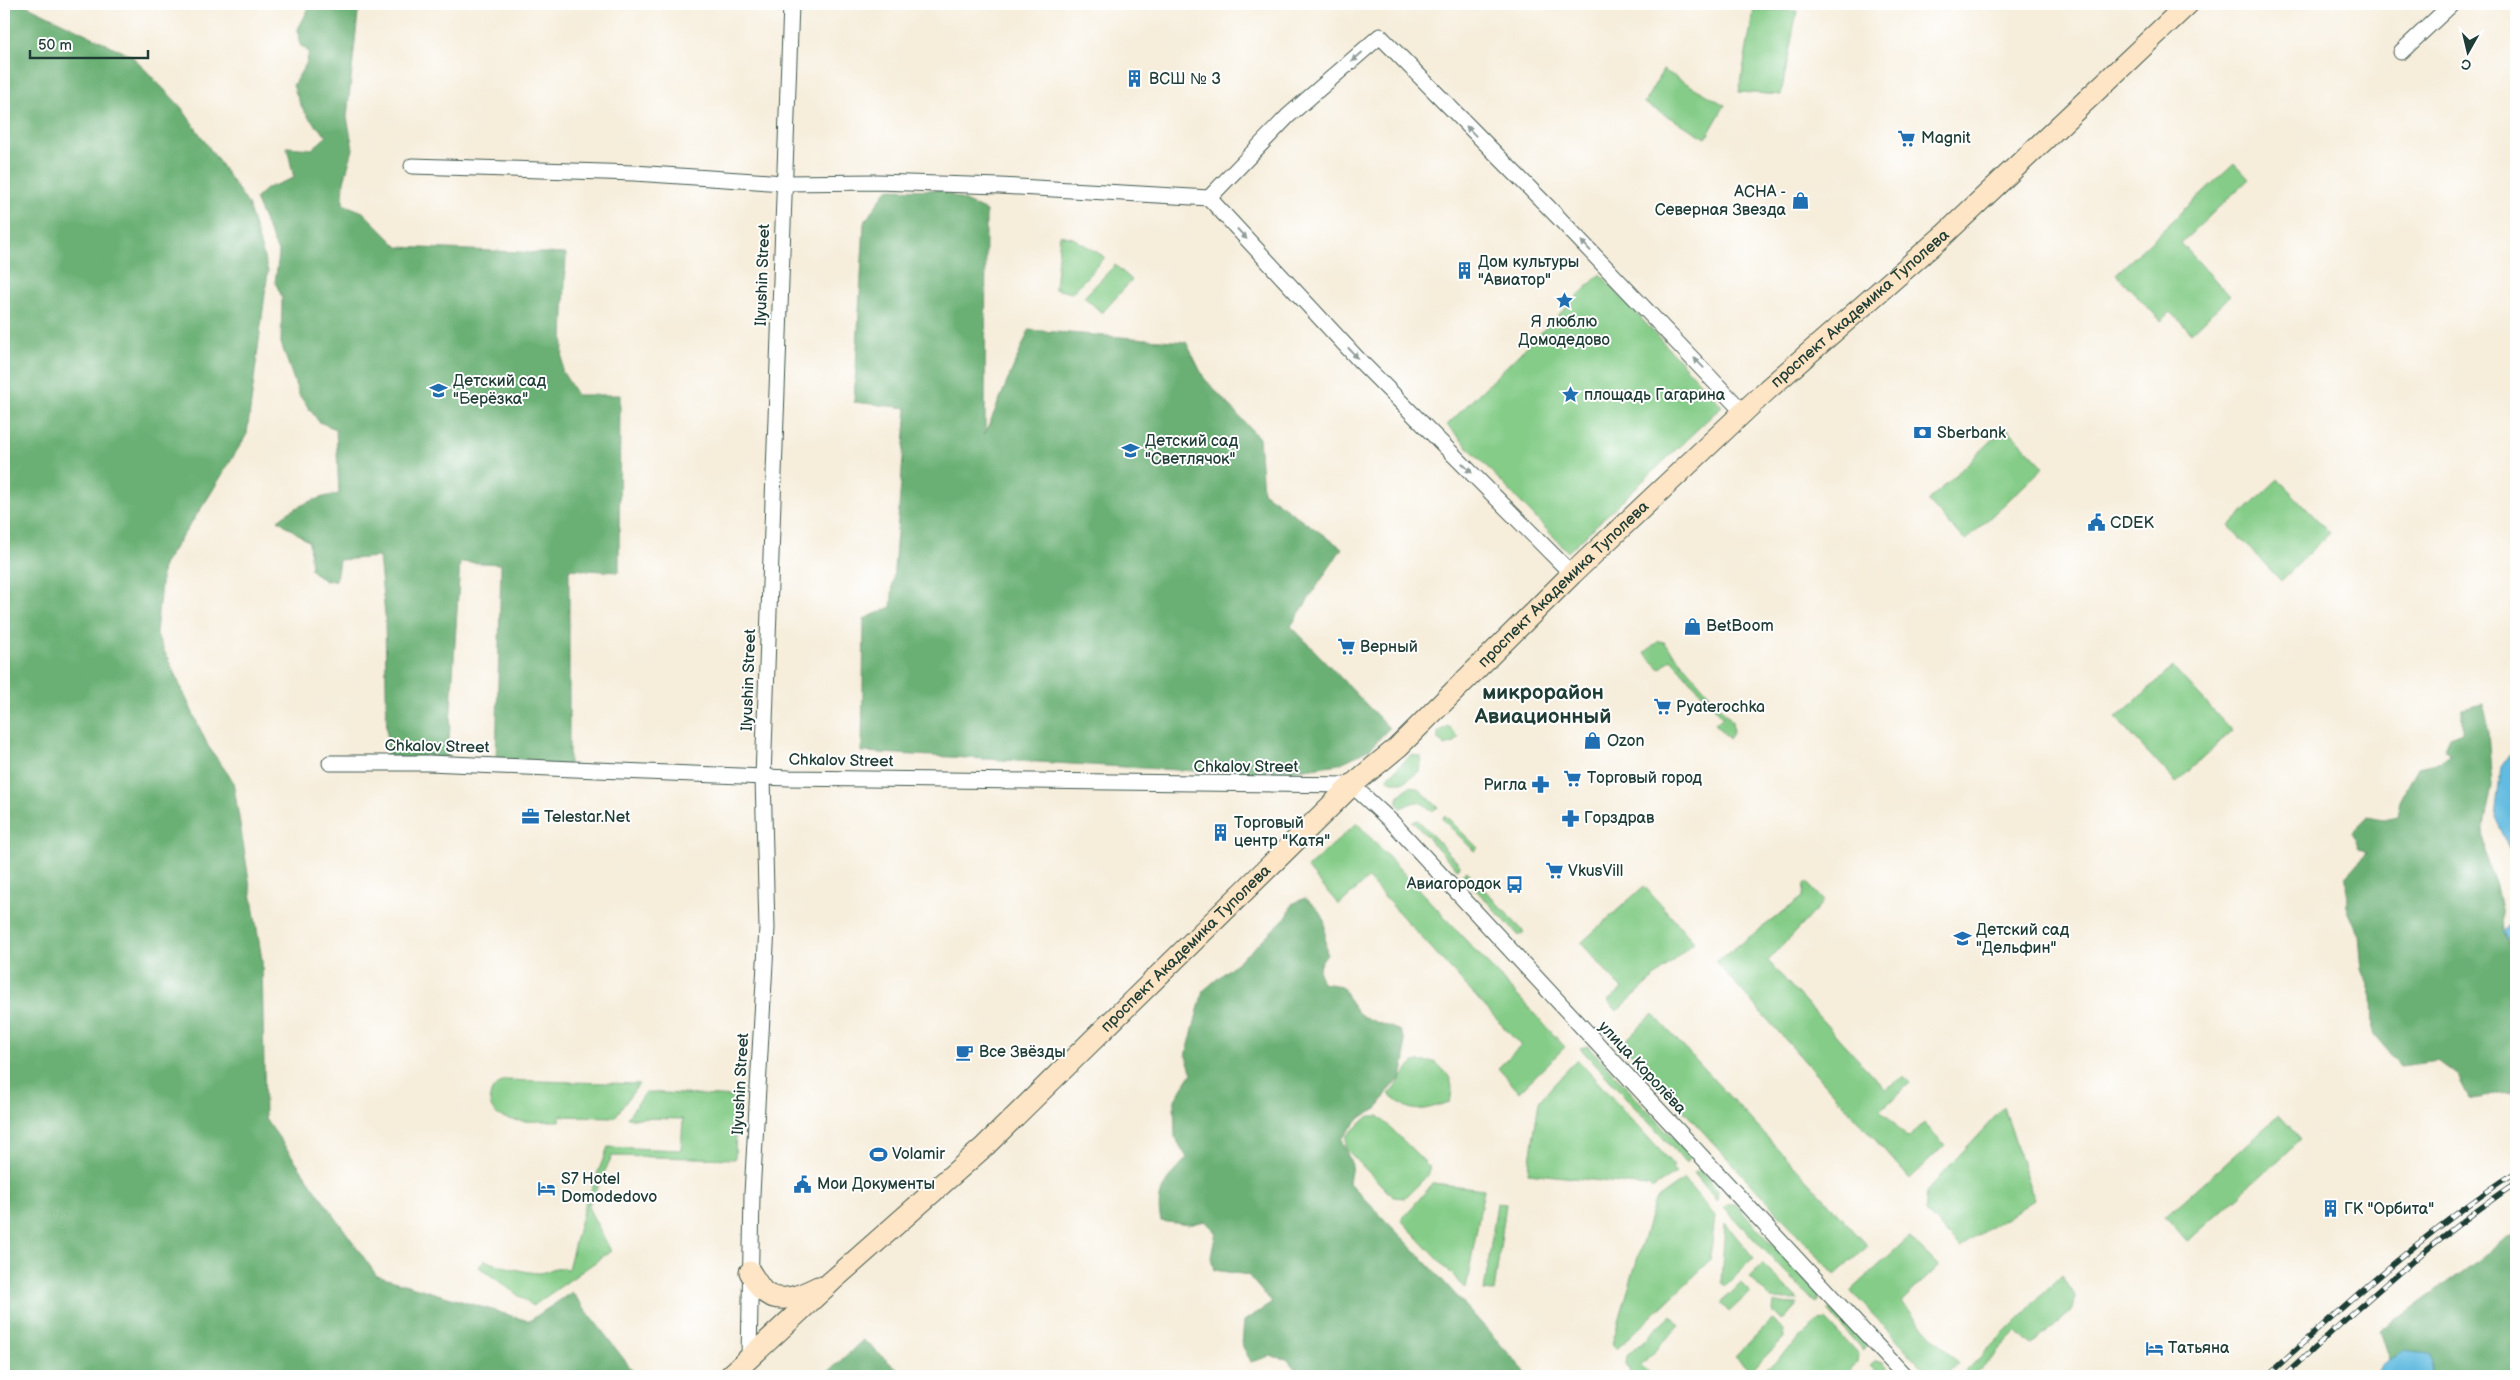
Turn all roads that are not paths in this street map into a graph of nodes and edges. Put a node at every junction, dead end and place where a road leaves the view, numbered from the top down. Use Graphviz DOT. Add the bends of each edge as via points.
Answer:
graph roads {
  1 [pos="791,4"];
  2 [pos="2188,4"];
  3 [pos="2452,4"];
  4 [pos="2401,52"];
  5 [pos="412,166"];
  6 [pos="784,183"];
  7 [pos="1209,198"];
  8 [pos="1743,412"];
  9 [pos="1572,574"];
  10 [pos="330,763"];
  11 [pos="763,777"];
  12 [pos="1352,785"];
  13 [pos="750,1272"];
  14 [pos="832,1281"];
  15 [pos="749,1358"];
  16 [pos="730,1376"];
  17 [pos="1906,1376"];
  1 -- 6 [label="street, Ilyushin Street"];
  2 -- 8 [label="main road, проспект Академика Туполева" via="1944,235"];
  3 -- 4 [label="street"];
  5 -- 6 [label="street" via="634,173"];
  6 -- 7 [label="street" via="963,185"];
  6 -- 11 [label="street, Ilyushin Street"];
  8 -- 7 [label="street, one-way" via="1380,36 1288,116"];
  7 -- 9 [label="street, one-way" via="1359,360"];
  8 -- 9 [label="main road, проспект Академика Туполева"];
  9 -- 12 [label="main road, проспект Академика Туполева" via="1398,747"];
  10 -- 11 [label="street, Chkalov Street" via="428,763"];
  11 -- 12 [label="street, Chkalov Street"];
  11 -- 13 [label="street, Ilyushin Street" via="767,928"];
  12 -- 14 [label="main road, проспект Академика Туполева" via="984,1146"];
  12 -- 17 [label="street, улица Королёва" via="1393,823"];
  13 -- 14 [label="main road" via="764,1292 785,1298 796,1298"];
  13 -- 15 [label="street, Ilyushin Street"];
  14 -- 15 [label="main road, проспект Академика Туполева"];
  15 -- 16 [label="main road, проспект Академика Туполева"];
}
